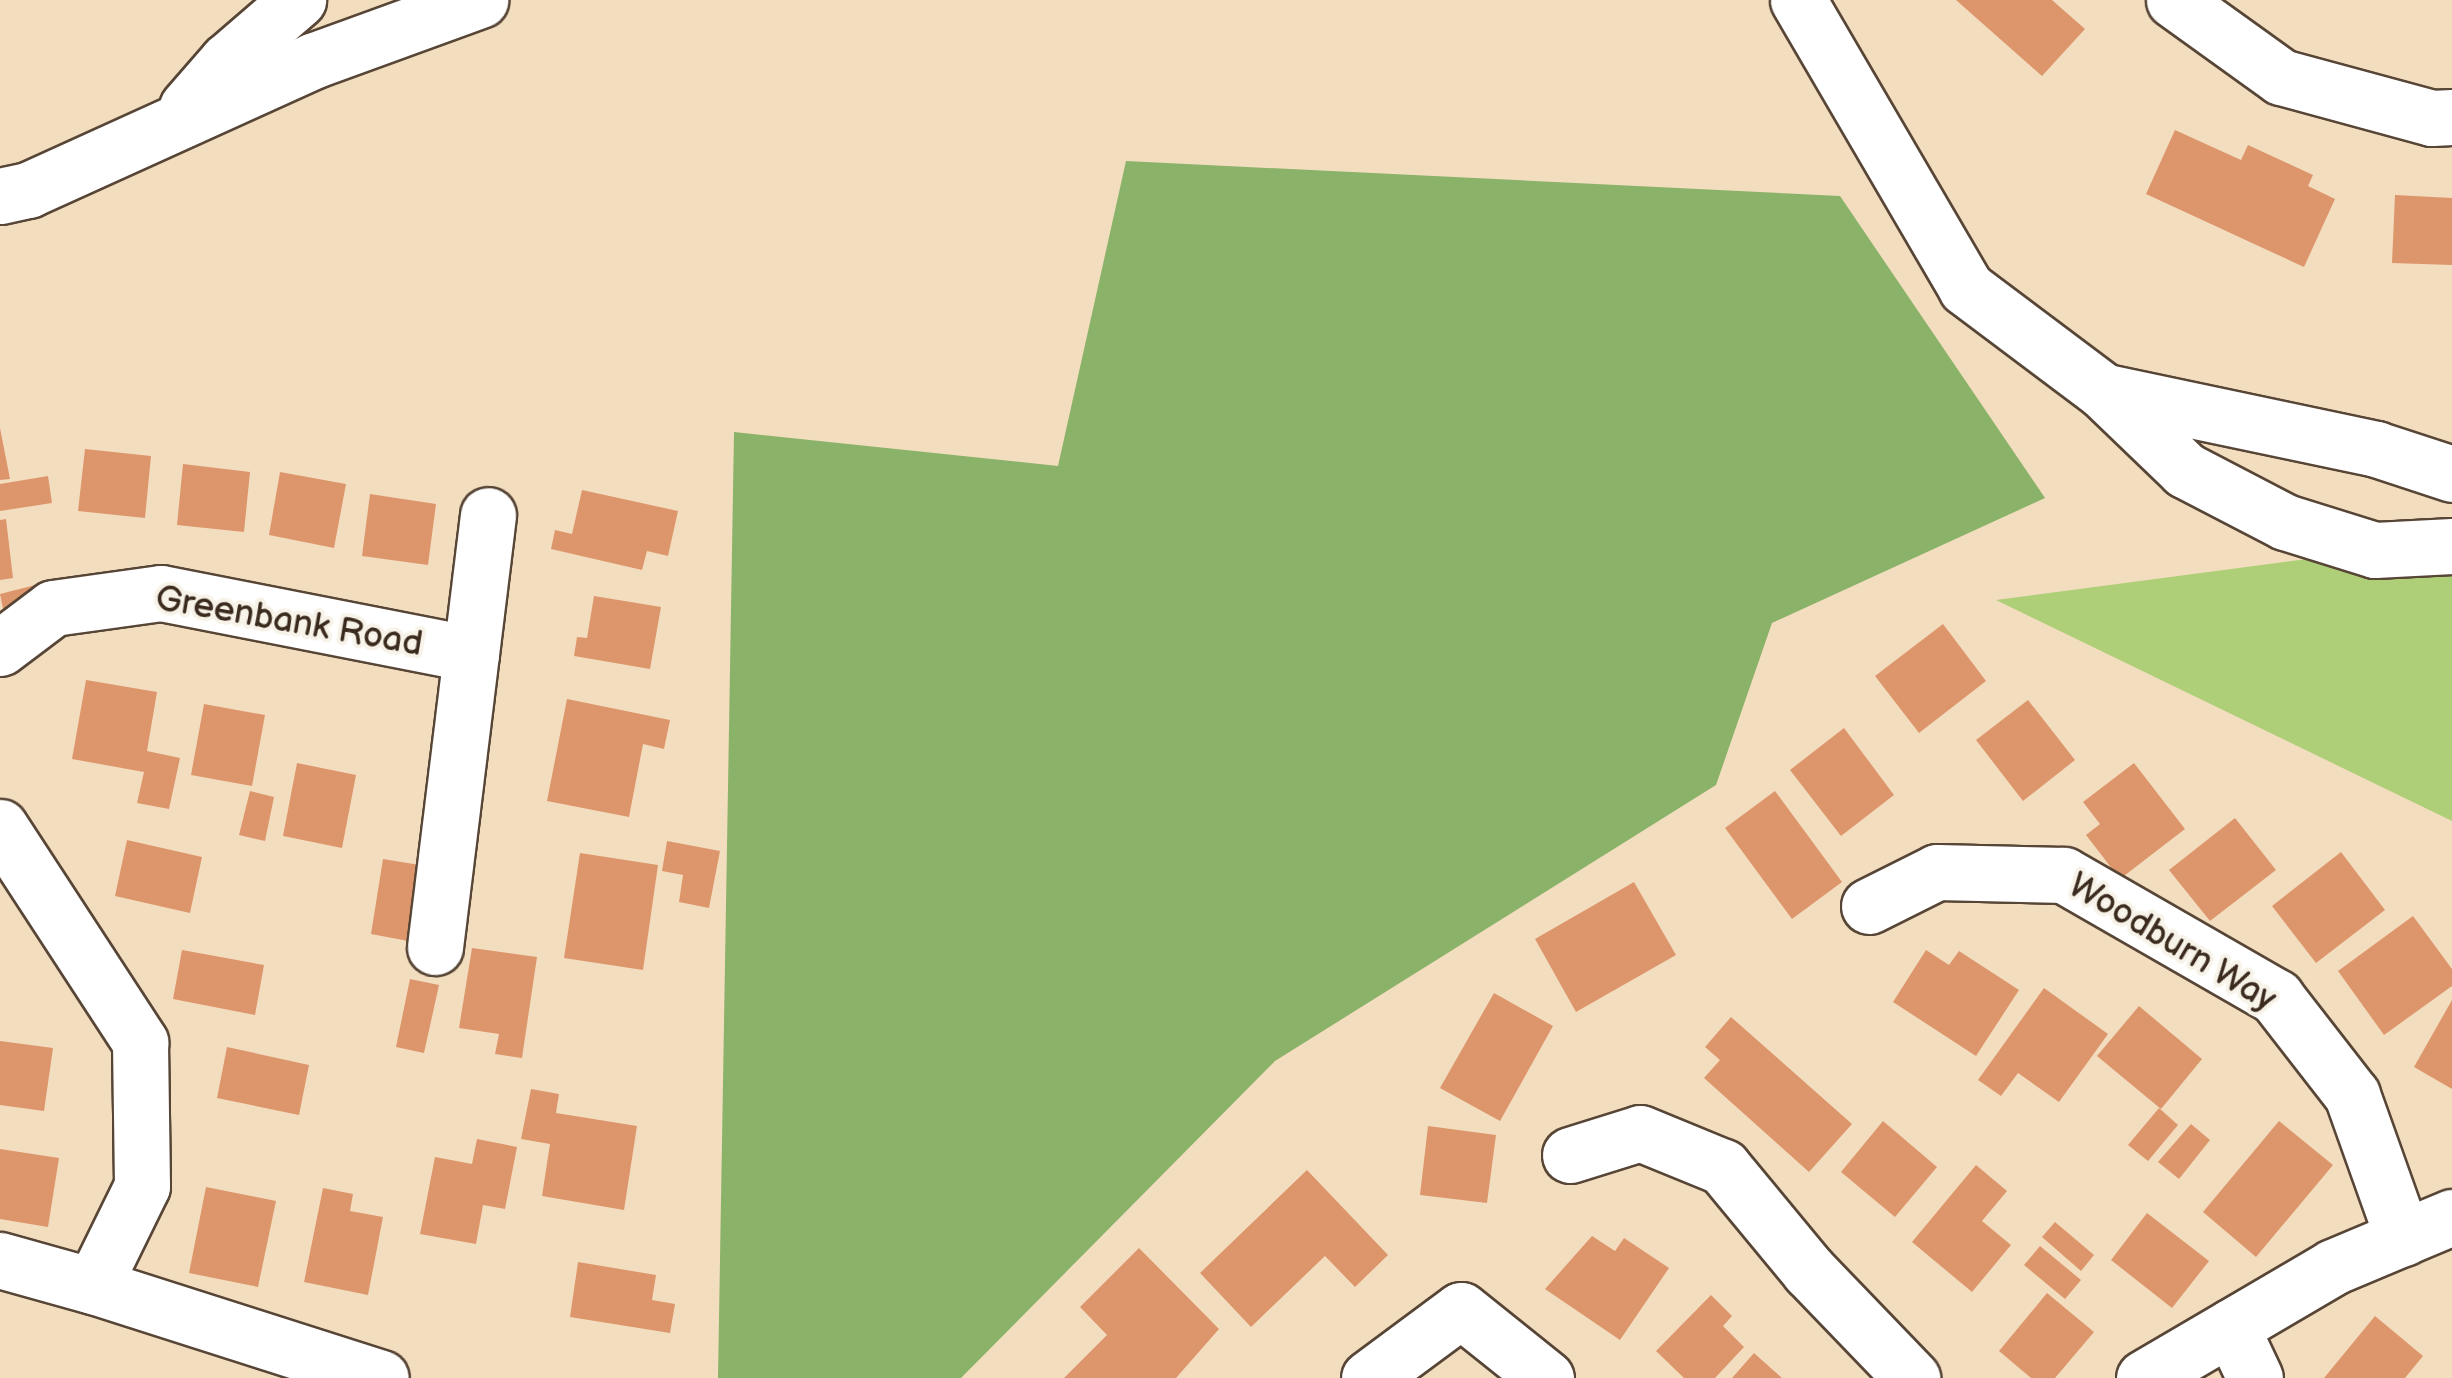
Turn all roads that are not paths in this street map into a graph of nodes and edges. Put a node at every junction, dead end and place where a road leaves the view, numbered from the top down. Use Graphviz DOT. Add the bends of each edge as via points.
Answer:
graph roads {
  1 [pos="298,0"];
  2 [pos="480,0"];
  3 [pos="1798,0"];
  4 [pos="2174,0"];
  5 [pos="2452,117"];
  6 [pos="175,120"];
  7 [pos="0,196"];
  8 [pos="2103,391"];
  9 [pos="2452,474"];
  10 [pos="488,515"];
  11 [pos="2452,546"];
  12 [pos="0,648"];
  13 [pos="472,654"];
  14 [pos="0,827"];
  15 [pos="1869,906"];
  16 [pos="434,948"];
  17 [pos="1570,1155"];
  18 [pos="2428,1228"];
  19 [pos="0,1260"];
  20 [pos="93,1286"];
  21 [pos="2231,1327"];
  22 [pos="381,1378"];
  23 [pos="1369,1378"];
  24 [pos="1546,1378"];
  25 [pos="1912,1378"];
  26 [pos="2144,1378"];
  27 [pos="2255,1378"];
  1 -- 6 [label="street" via="227,61"];
  2 -- 6 [label="street"];
  3 -- 8 [label="street" via="1966,288"];
  4 -- 5 [label="street" via="2281,77 2432,118"];
  6 -- 7 [label="street" via="28,190"];
  8 -- 9 [label="street" via="2376,450"];
  8 -- 11 [label="street" via="2185,470 2285,522 2375,550"];
  10 -- 13 [label="street"];
  12 -- 13 [label="street, Greenbank Road" via="54,608 161,592"];
  13 -- 16 [label="street"];
  14 -- 20 [label="street" via="140,1042 142,1186"];
  15 -- 18 [label="street, Woodburn Way" via="1937,872 2064,875 2276,997 2352,1096"];
  17 -- 25 [label="street" via="1640,1132 1723,1166 1822,1286"];
  18 -- 21 [label="street, Woodburn Way" via="2333,1267"];
  19 -- 20 [label="street"];
  20 -- 22 [label="street"];
  21 -- 26 [label="street, Woodburn Way"];
  21 -- 27 [label="street"];
  23 -- 24 [label="street" via="1461,1310"];
}
